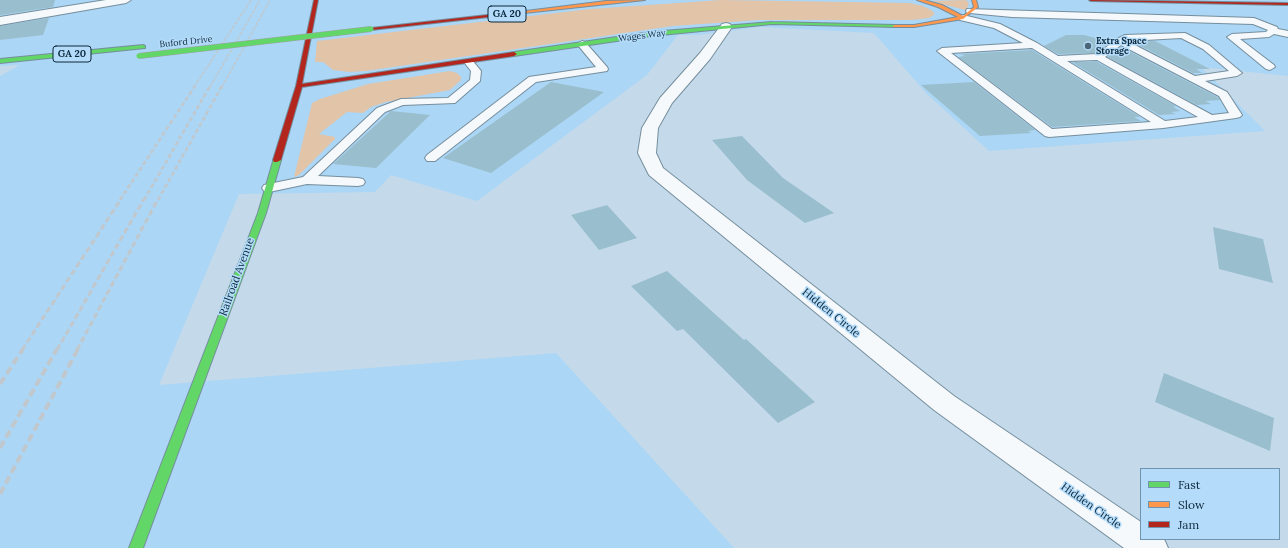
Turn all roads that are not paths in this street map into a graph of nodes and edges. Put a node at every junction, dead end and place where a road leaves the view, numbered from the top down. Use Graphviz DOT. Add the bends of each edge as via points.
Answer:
graph roads {
  1 [pos="126,0"];
  2 [pos="316,0"];
  3 [pos="560,0"];
  4 [pos="643,0"];
  5 [pos="919,0"];
  6 [pos="974,0"];
  7 [pos="1091,0"];
  8 [pos="1288,4"];
  9 [pos="967,14"];
  10 [pos="0,21"];
  11 [pos="371,25"];
  12 [pos="726,28"];
  13 [pos="1272,31"];
  14 [pos="1288,34"];
  15 [pos="1120,41"];
  16 [pos="582,44"];
  17 [pos="1034,45"];
  18 [pos="1099,56"];
  19 [pos="1057,59"];
  20 [pos="0,61"];
  21 [pos="469,62"];
  22 [pos="70,64"];
  23 [pos="1270,67"];
  24 [pos="1194,79"];
  25 [pos="299,86"];
  26 [pos="1209,118"];
  27 [pos="1164,125"];
  28 [pos="432,158"];
  29 [pos="307,180"];
  30 [pos="358,182"];
  31 [pos="269,188"];
  32 [pos="136,548"];
  33 [pos="1151,548"];
  1 -- 10 [label="street"];
  2 -- 25 [label="main road, Railroad Avenue"];
  3 -- 11 [label="main road, GA 20"];
  4 -- 11 [label="main road, GA 20"];
  5 -- 9 [label="main road"];
  6 -- 9 [label="main road" via="976,7"];
  7 -- 8 [label="main road"];
  9 -- 12 [label="main road, Wages Way" via="914,26 772,23"];
  9 -- 13 [label="lane" via="1254,21 1274,29"];
  9 -- 17 [label="lane"];
  11 -- 20 [label="main road, Buford Drive / GA 20"];
  11 -- 22 [label="main road, Buford Drive / GA 20, bridge"];
  12 -- 16 [label="main road, Wages Way" via="651,34"];
  12 -- 33 [label="street, Hidden Circle" via="665,101 650,128 647,153 655,171 944,403"];
  13 -- 14 [label="lane"];
  13 -- 23 [label="lane" via="1269,34 1232,37"];
  15 -- 18 [label="lane"];
  15 -- 24 [label="lane"];
  15 -- 24 [label="lane" via="1125,38 1182,35 1206,47 1237,73"];
  16 -- 21 [label="main road, Wages Way"];
  16 -- 28 [label="lane" via="603,69 533,79"];
  17 -- 19 [label="lane"];
  17 -- 27 [label="lane" via="942,51 1049,133"];
  18 -- 19 [label="lane"];
  18 -- 26 [label="lane"];
  19 -- 27 [label="lane"];
  21 -- 25 [label="main road, Wages Way"];
  21 -- 29 [label="lane" via="476,71 475,81 451,101 401,102 381,110"];
  24 -- 26 [label="lane" via="1223,94 1236,115"];
  25 -- 31 [label="main road, Railroad Avenue"];
  26 -- 27 [label="lane"];
  29 -- 30 [label="lane"];
  29 -- 31 [label="lane"];
  31 -- 32 [label="main road, Railroad Avenue" via="262,213"];
}
